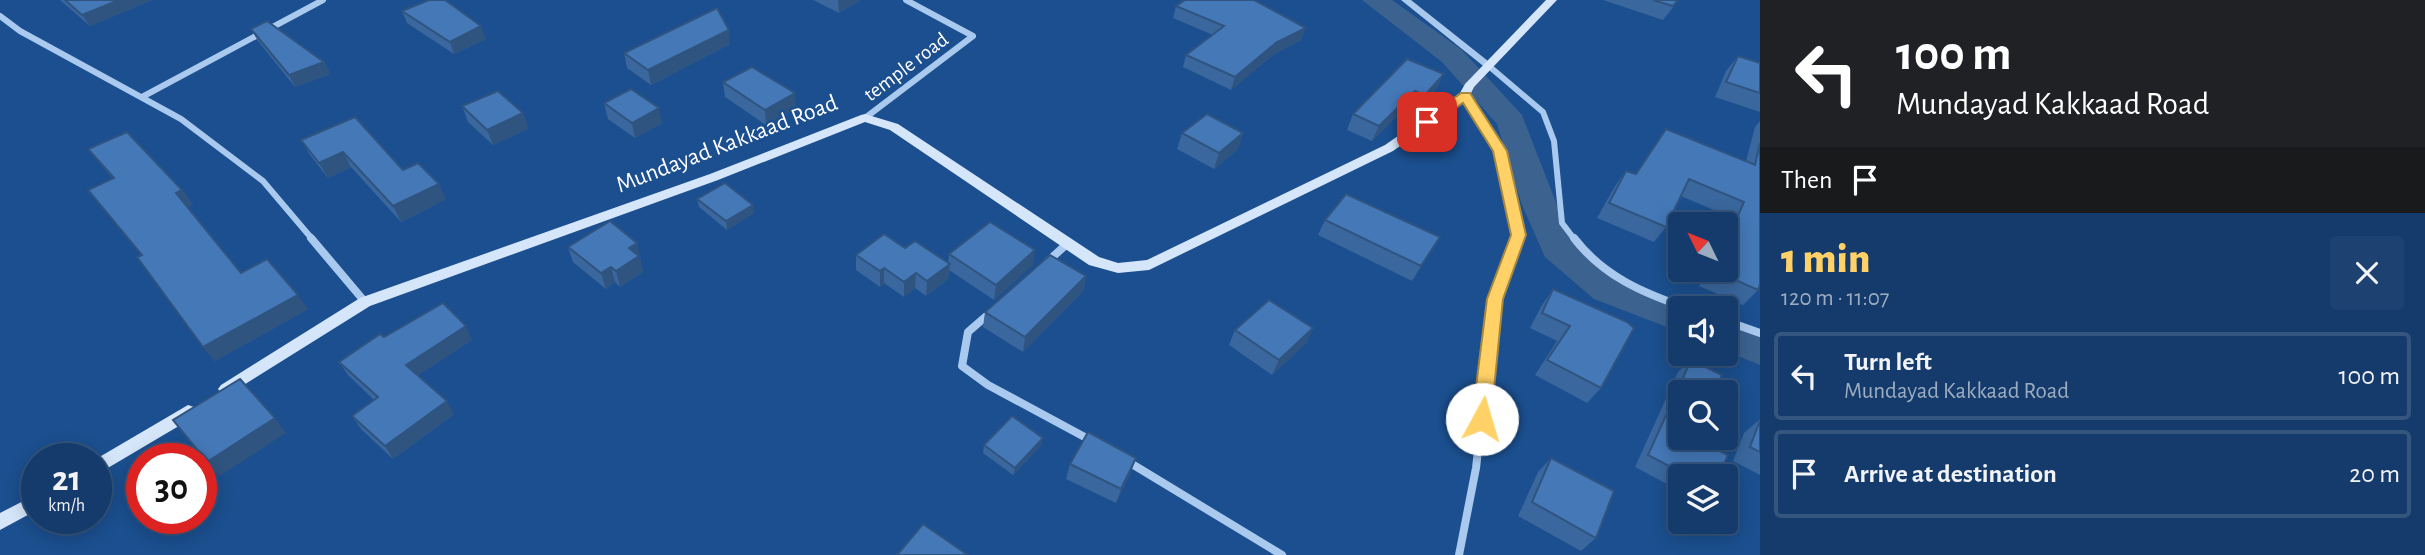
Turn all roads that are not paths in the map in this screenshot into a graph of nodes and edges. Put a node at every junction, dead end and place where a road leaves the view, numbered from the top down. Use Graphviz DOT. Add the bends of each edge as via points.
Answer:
graph roads {
  1 [pos="323,0"];
  2 [pos="906,0"];
  3 [pos="1405,0"];
  4 [pos="1552,0"];
  5 [pos="0,16"];
  6 [pos="1487,70"];
  7 [pos="1467,91"];
  8 [pos="142,97"];
  9 [pos="865,118"];
  10 [pos="1068,243"];
  11 [pos="1038,270"];
  12 [pos="1668,301"];
  13 [pos="365,302"];
  14 [pos="998,305"];
  15 [pos="1738,325"];
  16 [pos="1760,333"];
  17 [pos="1100,446"];
  18 [pos="1112,453"];
  19 [pos="112,458"];
  20 [pos="21,510"];
  21 [pos="0,522"];
  22 [pos="1282,555"];
  23 [pos="1460,555"];
  1 -- 8 [label="street"];
  2 -- 9 [label="street, temple road" via="973,36"];
  3 -- 6 [label="street"];
  4 -- 6 [label="main road"];
  5 -- 8 [label="street"];
  6 -- 7 [label="main road, Mundayad Kakkaad Road"];
  6 -- 12 [label="street" via="1543,111 1554,141 1562,223 1590,259 1638,291"];
  7 -- 10 [label="main road, Mundayad Kakkaad Road" via="1389,148 1149,265 1118,268 1094,261"];
  7 -- 23 [label="street" via="1500,151 1518,235 1495,299 1476,468"];
  8 -- 13 [label="street" via="181,119 263,181"];
  9 -- 10 [label="main road, Mundayad Kakkaad Road" via="894,127"];
  9 -- 13 [label="main road, Mundayad Kakkaad Road"];
  10 -- 11 [label="street"];
  13 -- 19 [label="main road, Mundayad Kakkaad Road"];
  14 -- 17 [label="street" via="968,332 962,366"];
  15 -- 16 [label="street"];
  18 -- 22 [label="street"];
  20 -- 21 [label="main road"];
}
